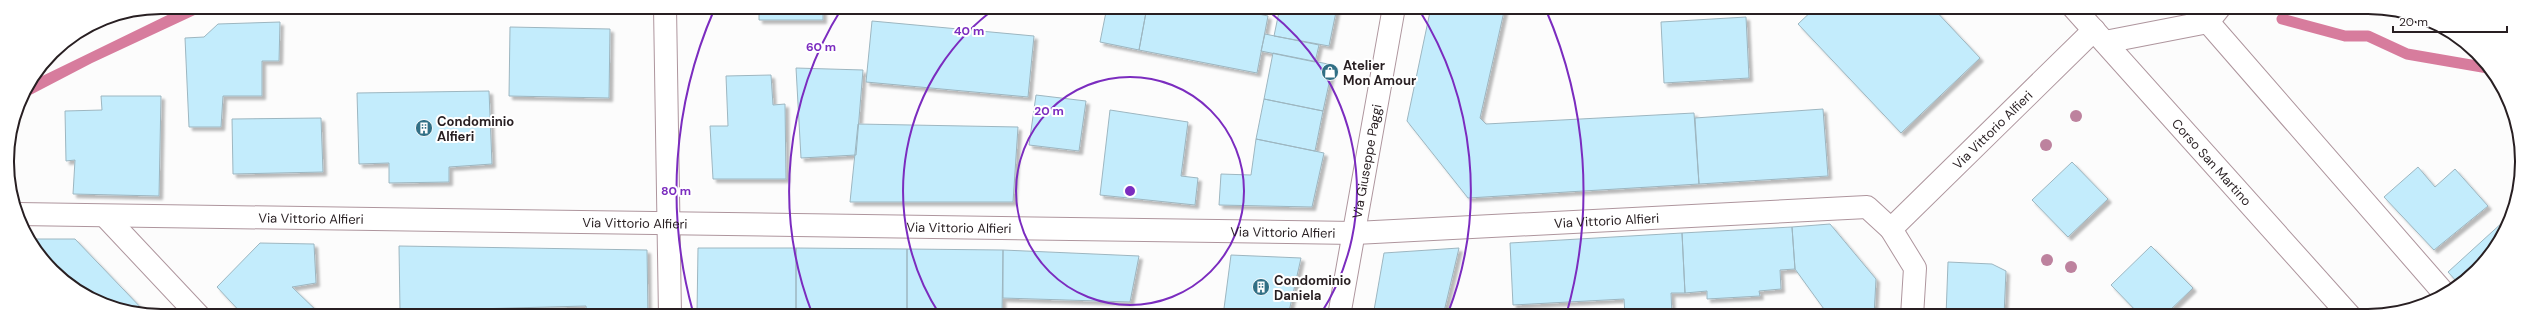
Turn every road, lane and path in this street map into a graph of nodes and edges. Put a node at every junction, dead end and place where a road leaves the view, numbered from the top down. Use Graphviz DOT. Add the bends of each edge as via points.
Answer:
graph roads {
  1 [pos="665,14"];
  2 [pos="1393,14"];
  3 [pos="2079,14"];
  4 [pos="2214,15"];
  5 [pos="2099,36"];
  6 [pos="24,214"];
  7 [pos="105,216"];
  8 [pos="668,224"];
  9 [pos="1891,229"];
  10 [pos="1355,233"];
  11 [pos="2441,289"];
  12 [pos="192,309"];
  13 [pos="670,309"];
  14 [pos="1339,309"];
  15 [pos="1912,309"];
  16 [pos="2344,309"];
  1 -- 8 [label="street"];
  2 -- 10 [label="street, Via Giuseppe Paggi"];
  3 -- 5 [label="street, Corso San Martino"];
  4 -- 5 [label="street"];
  4 -- 11 [label="street"];
  5 -- 9 [label="street, Via Vittorio Alfieri"];
  5 -- 16 [label="street, Corso San Martino"];
  6 -- 7 [label="street, Via Vittorio Alfieri"];
  7 -- 8 [label="street, Via Vittorio Alfieri"];
  7 -- 12 [label="street"];
  8 -- 10 [label="street, Via Vittorio Alfieri"];
  8 -- 13 [label="street"];
  9 -- 10 [label="street, Via Vittorio Alfieri" via="1867,207"];
  9 -- 15 [label="street, Via Vittorio Alfieri" via="1915,268"];
  10 -- 14 [label="street, Via Giuseppe Paggi"];
}
